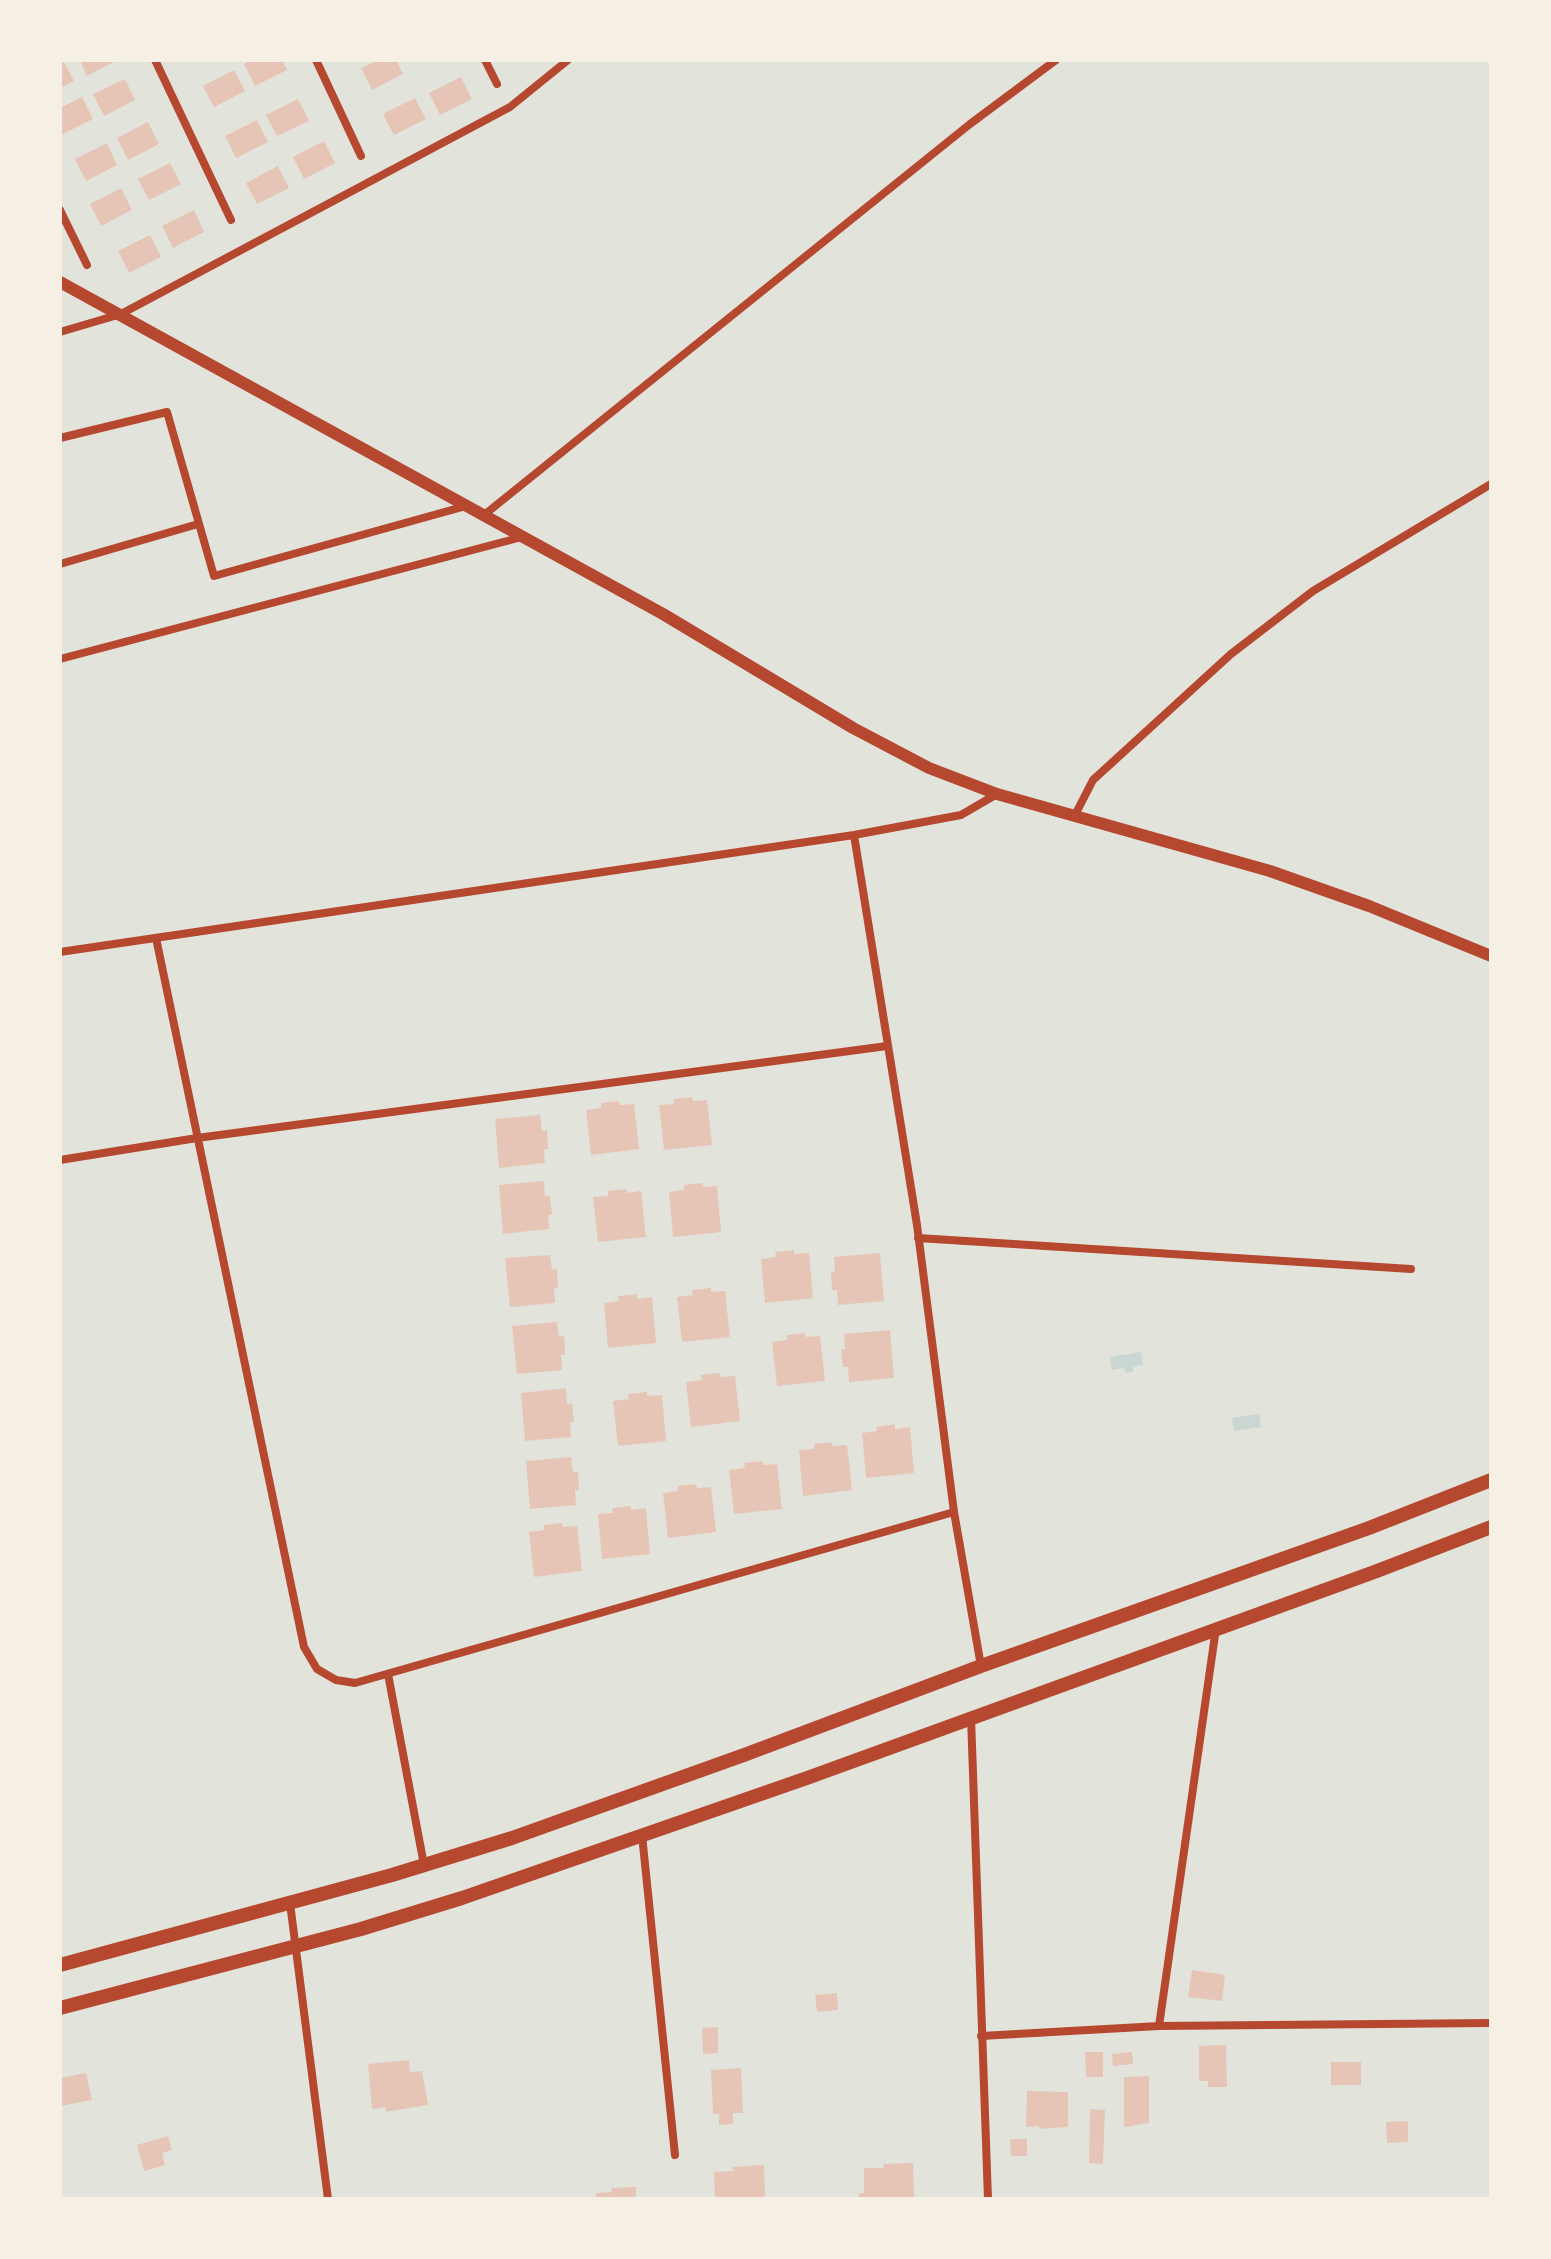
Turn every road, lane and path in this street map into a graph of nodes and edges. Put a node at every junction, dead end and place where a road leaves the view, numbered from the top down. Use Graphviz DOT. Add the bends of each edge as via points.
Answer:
graph roads {
  1 [pos="155,60"];
  2 [pos="316,60"];
  3 [pos="485,60"];
  4 [pos="568,60"];
  5 [pos="1056,60"];
  6 [pos="497,84"];
  7 [pos="361,156"];
  8 [pos="60,210"];
  9 [pos="231,220"];
  10 [pos="87,265"];
  11 [pos="60,282"];
  12 [pos="121,314"];
  13 [pos="60,332"];
  14 [pos="60,438"];
  15 [pos="1491,484"];
  16 [pos="466,506"];
  17 [pos="484,515"];
  18 [pos="198,524"];
  19 [pos="523,537"];
  20 [pos="60,564"];
  21 [pos="60,659"];
  22 [pos="997,794"];
  23 [pos="1075,815"];
  24 [pos="854,835"];
  25 [pos="156,938"];
  26 [pos="60,952"];
  27 [pos="1491,956"];
  28 [pos="887,1046"];
  29 [pos="197,1138"];
  30 [pos="60,1160"];
  31 [pos="918,1238"];
  32 [pos="1411,1269"];
  33 [pos="1491,1480"];
  34 [pos="954,1512"];
  35 [pos="1491,1527"];
  36 [pos="1216,1628"];
  37 [pos="981,1666"];
  38 [pos="388,1674"];
  39 [pos="971,1717"];
  40 [pos="642,1835"];
  41 [pos="424,1865"];
  42 [pos="290,1903"];
  43 [pos="296,1946"];
  44 [pos="60,1965"];
  45 [pos="60,2008"];
  46 [pos="1491,2023"];
  47 [pos="1159,2026"];
  48 [pos="981,2036"];
  49 [pos="675,2155"];
  50 [pos="328,2199"];
  51 [pos="988,2199"];
  1 -- 9 [label="street"];
  2 -- 7 [label="street"];
  3 -- 6 [label="street"];
  4 -- 12 [label="street" via="510,107"];
  5 -- 17 [label="street"];
  8 -- 10 [label="street"];
  11 -- 12 [label="street"];
  12 -- 13 [label="street"];
  12 -- 16 [label="street"];
  14 -- 18 [label="street" via="167,412"];
  15 -- 23 [label="street" via="1313,591 1231,654 1093,780"];
  16 -- 17 [label="street"];
  16 -- 18 [label="street" via="214,576"];
  17 -- 19 [label="street"];
  18 -- 20 [label="street"];
  19 -- 21 [label="street"];
  19 -- 22 [label="street" via="896,751"];
  22 -- 23 [label="street"];
  22 -- 24 [label="street" via="961,815"];
  23 -- 27 [label="street" via="1270,871"];
  24 -- 25 [label="street"];
  24 -- 28 [label="street"];
  25 -- 26 [label="street"];
  25 -- 29 [label="street"];
  28 -- 29 [label="street"];
  28 -- 31 [label="street"];
  29 -- 30 [label="street"];
  29 -- 38 [label="street" via="304,1647 317,1669 336,1680 355,1683"];
  31 -- 32 [label="street"];
  31 -- 34 [label="street"];
  33 -- 37 [label="main road"];
  34 -- 37 [label="street"];
  34 -- 38 [label="street"];
  35 -- 36 [label="main road"];
  36 -- 39 [label="main road"];
  36 -- 47 [label="street"];
  37 -- 41 [label="main road" via="695,1773"];
  38 -- 41 [label="street"];
  39 -- 40 [label="main road"];
  39 -- 48 [label="street"];
  40 -- 43 [label="main road" via="449,1903"];
  40 -- 49 [label="street"];
  41 -- 42 [label="main road"];
  42 -- 43 [label="street"];
  42 -- 44 [label="main road"];
  43 -- 45 [label="main road"];
  43 -- 50 [label="street"];
  46 -- 47 [label="street"];
  47 -- 48 [label="street"];
  48 -- 51 [label="street"];
}
